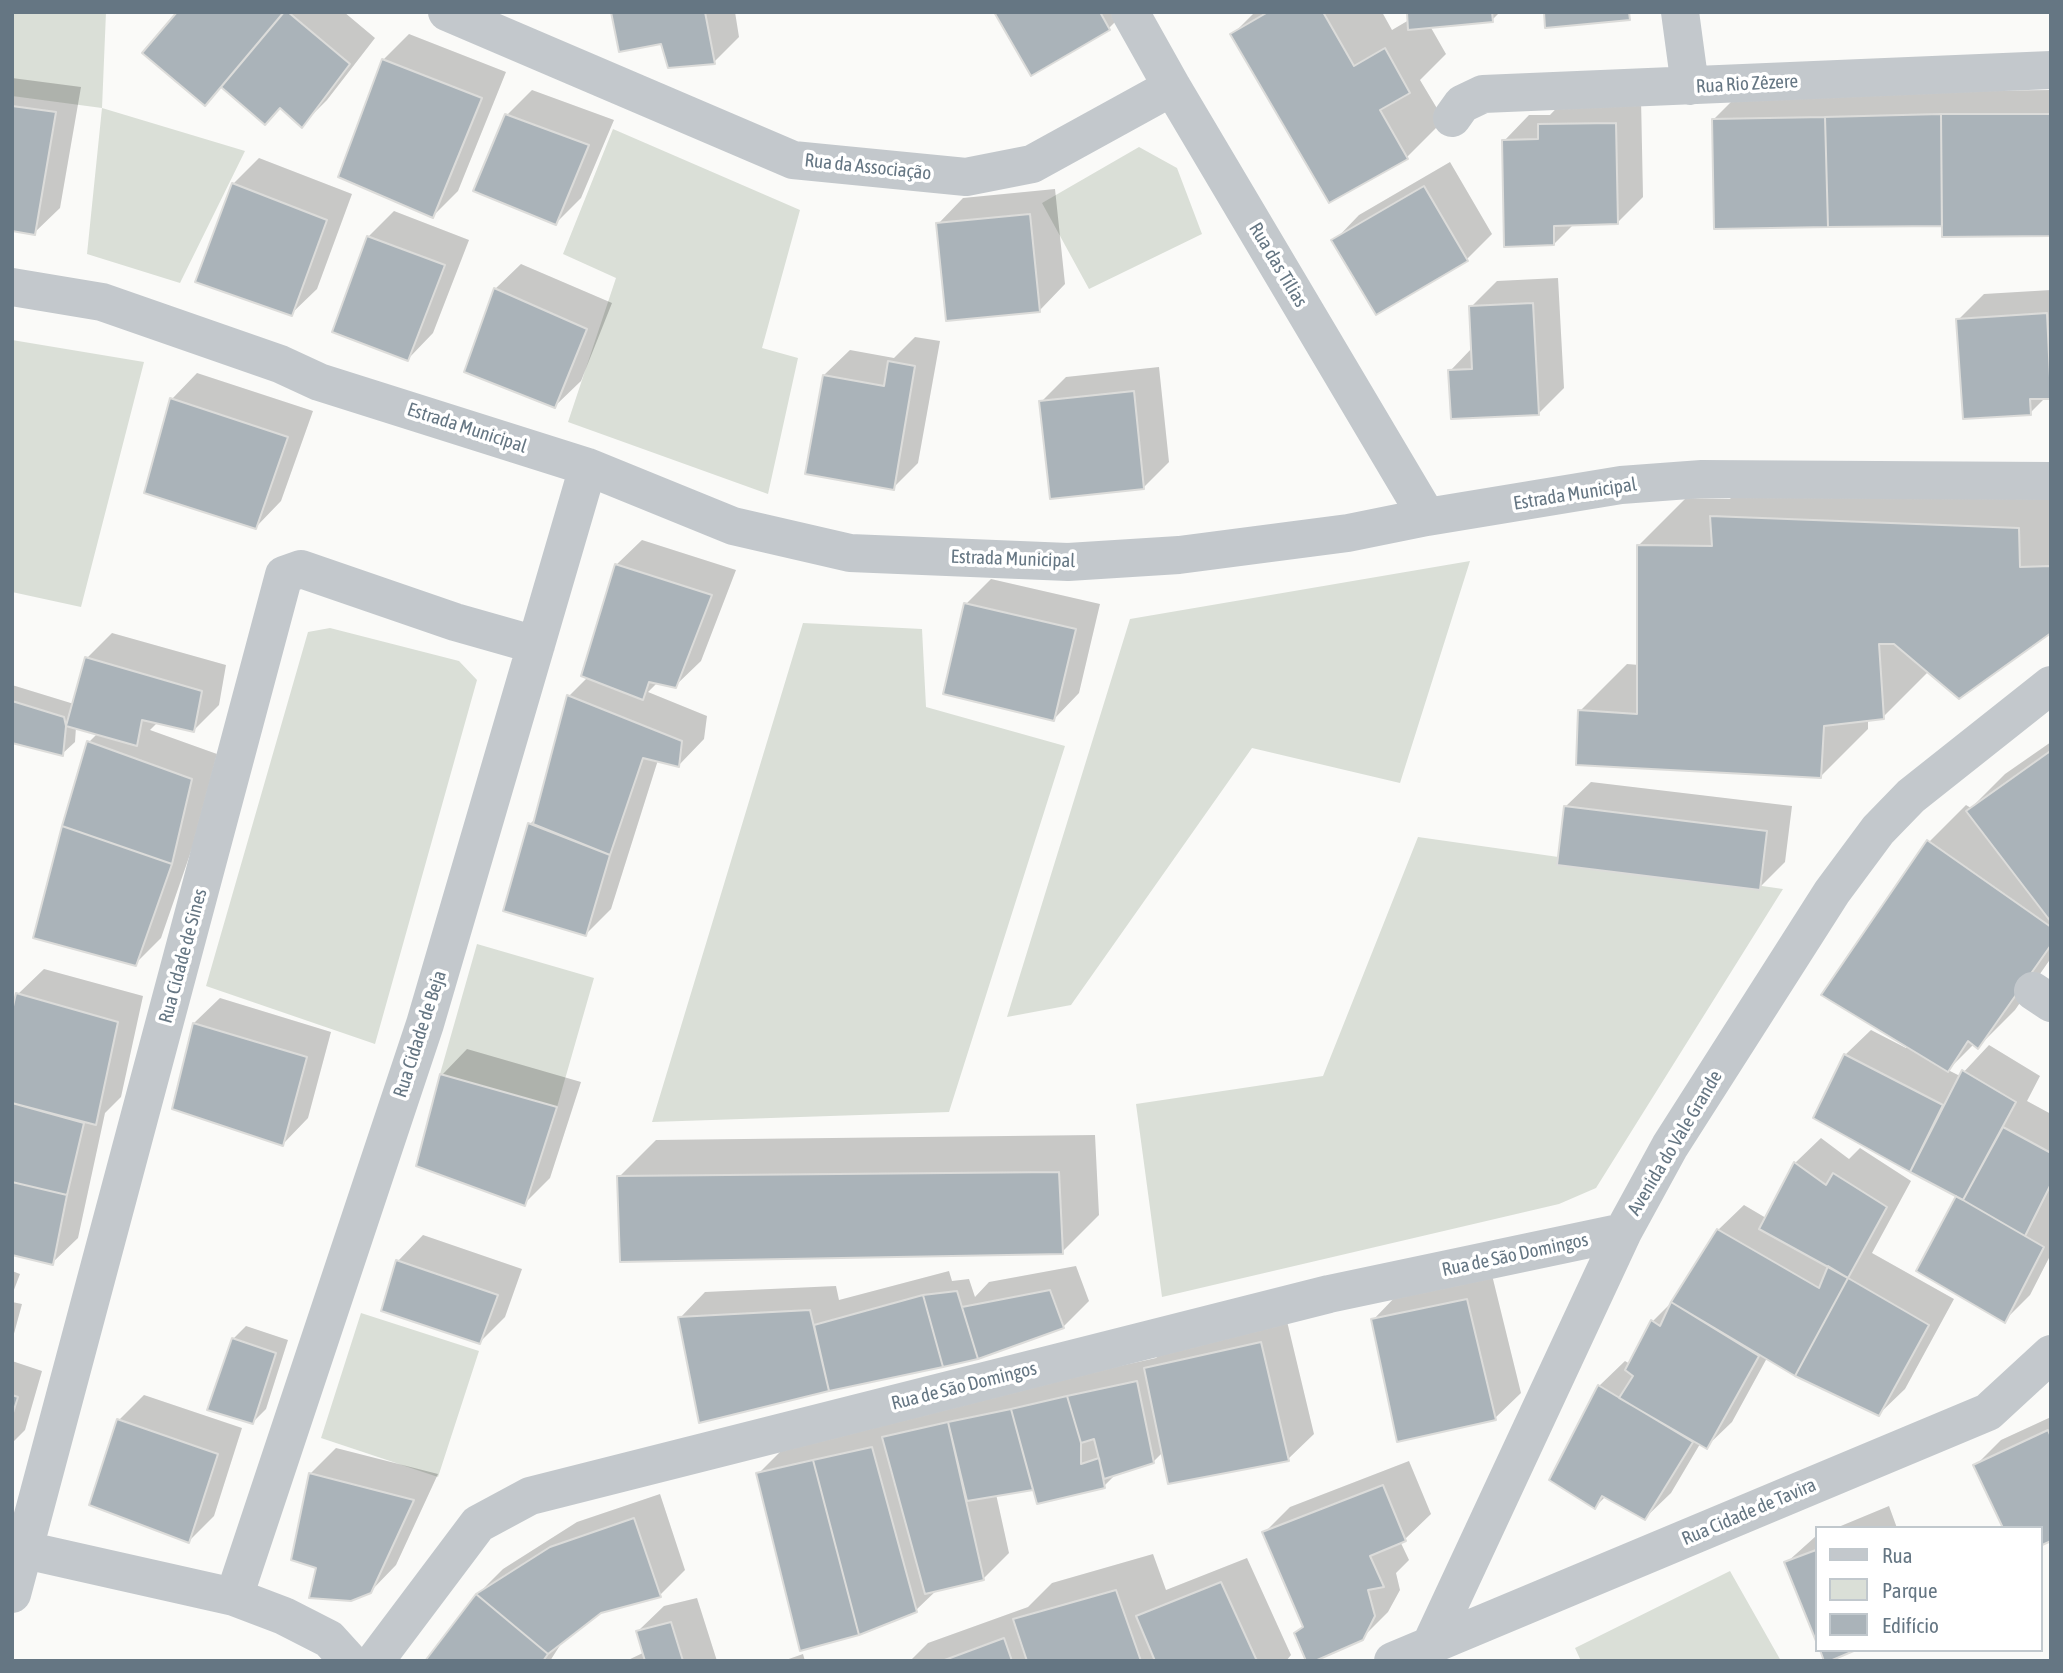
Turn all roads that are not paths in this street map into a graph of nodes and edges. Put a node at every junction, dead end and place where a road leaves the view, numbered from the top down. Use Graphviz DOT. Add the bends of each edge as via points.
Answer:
graph roads {
  1 [pos="1130,12"];
  2 [pos="1681,12"];
  3 [pos="470,17"];
  4 [pos="2051,70"];
  5 [pos="1690,86"];
  6 [pos="1172,88"];
  7 [pos="1452,118"];
  8 [pos="12,287"];
  9 [pos="588,467"];
  10 [pos="2051,481"];
  11 [pos="1427,517"];
  12 [pos="536,645"];
  13 [pos="2051,685"];
  14 [pos="1623,1232"];
  15 [pos="2051,1354"];
  16 [pos="25,1550"];
  17 [pos="12,1594"];
  18 [pos="234,1597"];
  19 [pos="1431,1644"];
  20 [pos="349,1661"];
  21 [pos="375,1661"];
  22 [pos="1393,1661"];
  1 -- 6 [label="street, Rua das Tílias"];
  2 -- 5 [label="street"];
  3 -- 6 [label="street, Rua da Associação" via="793,160 966,177 1032,164"];
  4 -- 5 [label="street, Rua Rio Zêzere"];
  5 -- 7 [label="street, Rua Rio Zêzere" via="1483,94 1462,104"];
  6 -- 11 [label="street, Rua das Tílias"];
  8 -- 9 [label="street, Estrada Municipal" via="102,302 319,382"];
  9 -- 11 [label="street, Estrada Municipal" via="733,526 850,553 1069,562 1179,555 1348,533"];
  9 -- 12 [label="street, Rua Cidade de Beja"];
  10 -- 11 [label="street, Estrada Municipal" via="1702,479 1622,485"];
  12 -- 16 [label="street, Rua Cidade de Sines" via="302,569 284,575"];
  12 -- 18 [label="street, Rua Cidade de Beja" via="425,1024"];
  13 -- 14 [label="street, Avenida do Vale Grande" via="1911,796 1878,830 1832,892 1677,1135"];
  14 -- 19 [label="street, Avenida do Vale Grande"];
  14 -- 21 [label="street, Rua de São Domingos" via="1329,1294 530,1496 478,1524"];
  15 -- 19 [label="street, Rua Cidade de Tavira" via="1988,1412"];
  16 -- 17 [label="street, Rua Cidade de Sines"];
  16 -- 18 [label="street"];
  18 -- 20 [label="street" via="329,1639"];
  19 -- 22 [label="street"];
}
